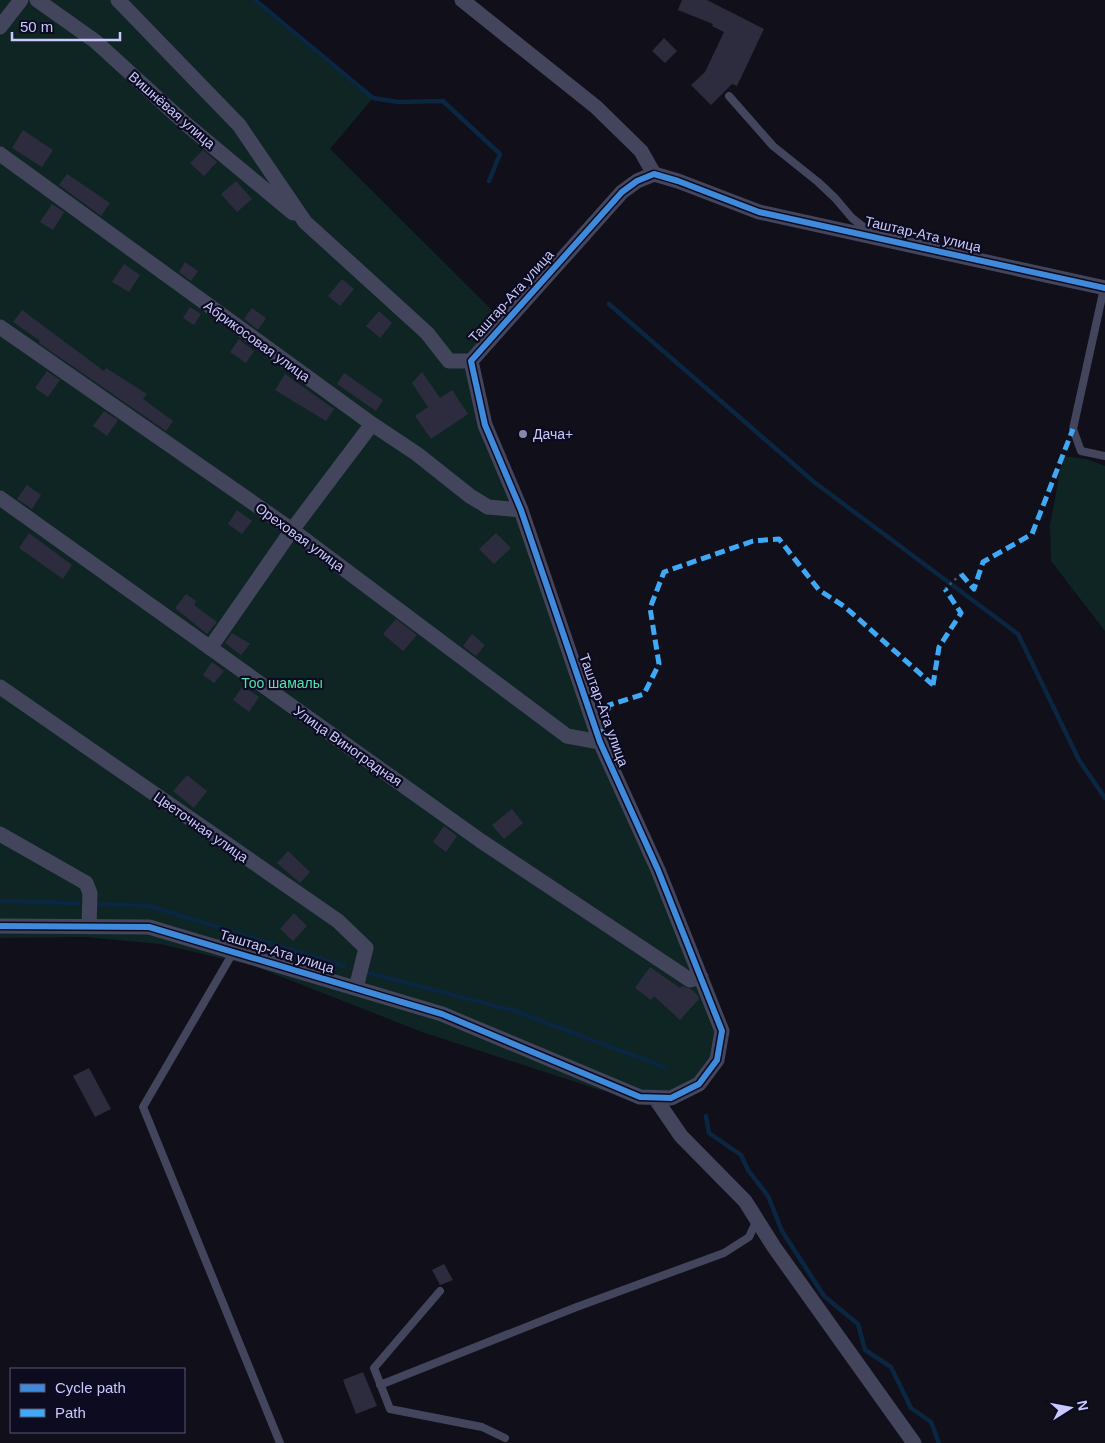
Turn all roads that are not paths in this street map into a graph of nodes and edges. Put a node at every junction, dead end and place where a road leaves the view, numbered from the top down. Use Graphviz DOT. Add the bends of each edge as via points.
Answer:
graph roads {
  1 [pos="21,0"];
  2 [pos="37,0"];
  3 [pos="118,0"];
  4 [pos="462,0"];
  5 [pos="0,28"];
  6 [pos="729,96"];
  7 [pos="0,154"];
  8 [pos="654,174"];
  9 [pos="305,222"];
  10 [pos="874,236"];
  11 [pos="1104,288"];
  12 [pos="0,327"];
  13 [pos="470,360"];
  14 [pos="372,424"];
  15 [pos="1105,456"];
  16 [pos="0,498"];
  17 [pos="521,510"];
  18 [pos="292,530"];
  19 [pos="210,648"];
  20 [pos="0,687"];
  21 [pos="600,742"];
  22 [pos="0,834"];
  23 [pos="0,926"];
  24 [pos="89,926"];
  25 [pos="234,951"];
  26 [pos="701,977"];
  27 [pos="356,988"];
  28 [pos="655,1098"];
  29 [pos="757,1220"];
  30 [pos="440,1291"];
  31 [pos="380,1385"];
  32 [pos="505,1438"];
  33 [pos="280,1443"];
  34 [pos="914,1443"];
  1 -- 5 [label="street"];
  2 -- 9 [label="street, Вишнёвая улица" via="95,41 186,124"];
  3 -- 9 [label="street" via="239,125"];
  4 -- 8 [label="street" via="596,107 641,151"];
  6 -- 10 [label="lane" via="773,146 818,182"];
  7 -- 14 [label="street, Абрикосовая улица"];
  8 -- 10 [label="street, Таштар-Ата улица" via="759,212"];
  8 -- 13 [label="street, Таштар-Ата улица" via="622,192"];
  9 -- 13 [label="street" via="426,333 449,361"];
  10 -- 11 [label="street, Таштар-Ата улица"];
  11 -- 15 [label="lane" via="1073,429 1082,451"];
  12 -- 18 [label="street, Ореховая улица"];
  13 -- 17 [label="street, Таштар-Ата улица" via="485,425"];
  14 -- 17 [label="street, Абрикосовая улица" via="482,504"];
  14 -- 18 [label="street"];
  16 -- 19 [label="street, Улица Виноградная"];
  17 -- 21 [label="street, Таштар-Ата улица"];
  18 -- 19 [label="street"];
  18 -- 21 [label="street, Ореховая улица" via="567,736"];
  19 -- 26 [label="street, Улица Виноградная" via="481,841 690,980"];
  20 -- 27 [label="street, Цветочная улица" via="338,920 366,948"];
  21 -- 26 [label="street, Таштар-Ата улица" via="658,870"];
  22 -- 24 [label="street" via="86,883 90,893"];
  23 -- 24 [label="street, Таштар-Ата улица"];
  24 -- 25 [label="street, Таштар-Ата улица" via="149,927"];
  25 -- 27 [label="street, Таштар-Ата улица"];
  25 -- 33 [label="lane" via="142,1107"];
  26 -- 28 [label="street, Таштар-Ата улица" via="722,1031 717,1060 699,1084 671,1098"];
  27 -- 28 [label="street, Таштар-Ата улица" via="442,1014 640,1097"];
  28 -- 29 [label="street" via="681,1136 746,1201"];
  29 -- 31 [label="lane" via="749,1237 724,1253"];
  29 -- 34 [label="street"];
  30 -- 31 [label="lane" via="374,1368"];
  31 -- 32 [label="lane" via="390,1409 482,1427"];
}
